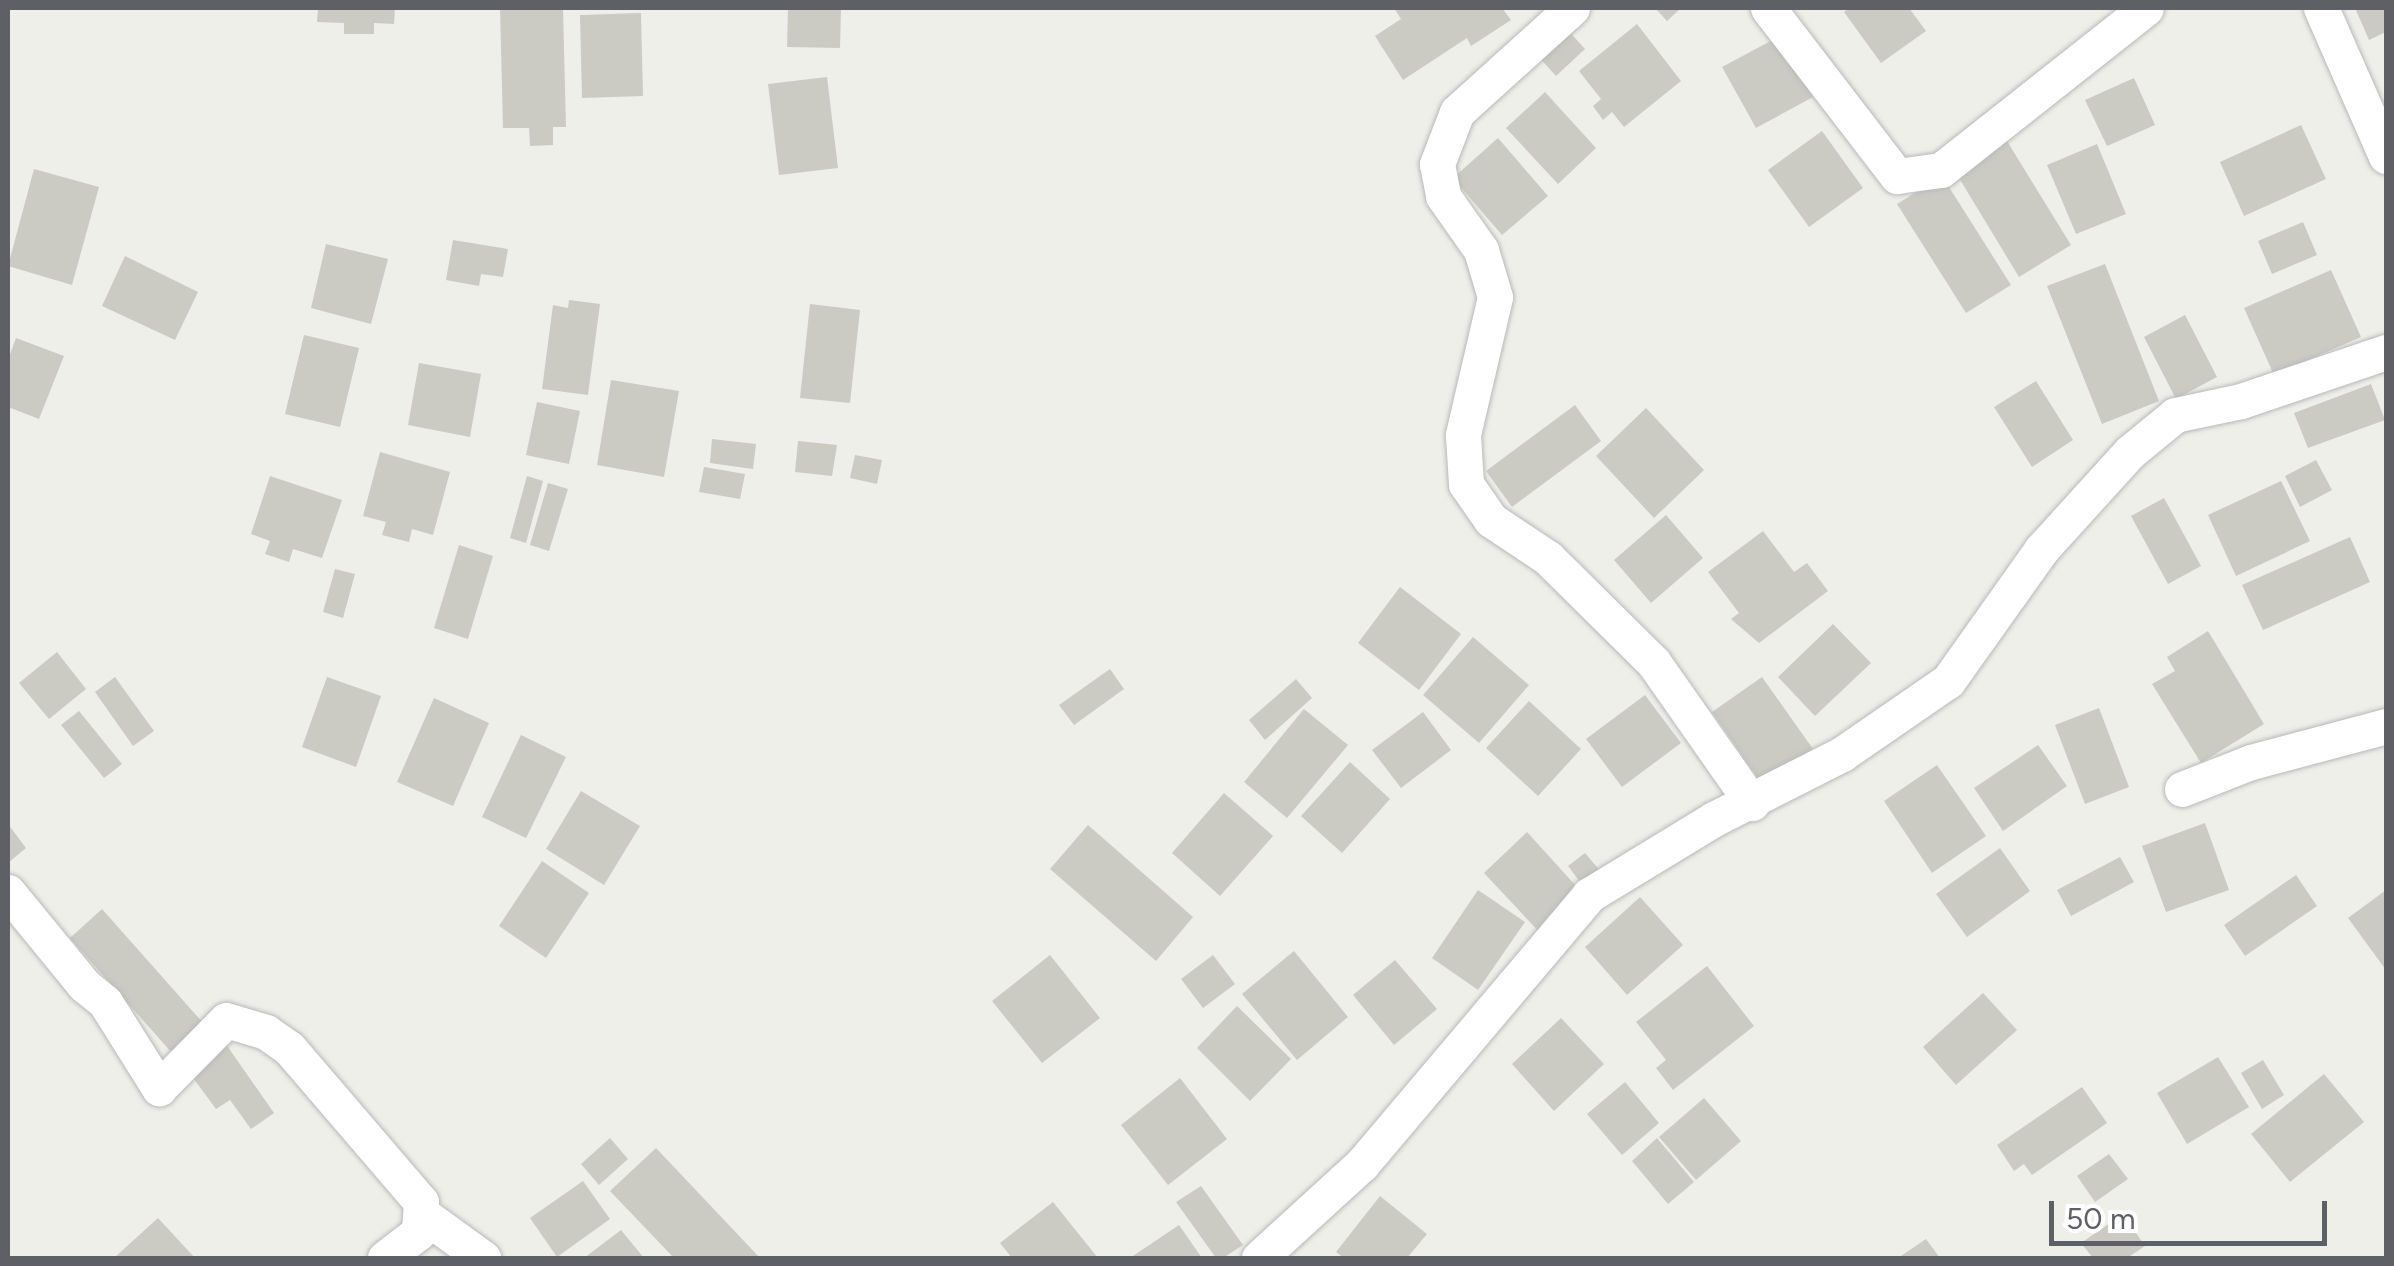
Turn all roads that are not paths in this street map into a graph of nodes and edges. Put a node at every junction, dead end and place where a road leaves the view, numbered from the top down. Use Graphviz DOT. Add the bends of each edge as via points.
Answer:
graph roads {
  1 [pos="1572,8"];
  2 [pos="1768,8"];
  3 [pos="2146,8"];
  4 [pos="2321,8"];
  5 [pos="2386,156"];
  6 [pos="2386,352"];
  7 [pos="2386,726"];
  8 [pos="2182,789"];
  9 [pos="1752,803"];
  10 [pos="8,892"];
  11 [pos="425,1216"];
  12 [pos="385,1258"];
  13 [pos="483,1258"];
  14 [pos="1259,1258"];
  1 -- 9 [label="street" via="1457,112 1437,164 1443,196 1481,250 1495,297 1463,435 1466,484 1492,520 1548,558 1654,663"];
  2 -- 3 [label="street" via="1898,176 1941,170"];
  4 -- 5 [label="street"];
  6 -- 9 [label="street" via="2241,401 2175,415 2130,452 2041,550 1948,681 1842,754"];
  7 -- 8 [label="street" via="2251,762"];
  9 -- 14 [label="street" via="1588,896 1362,1164"];
  10 -- 11 [label="street" via="84,986 106,1002 159,1088 226,1020 266,1032 289,1048 388,1160"];
  11 -- 12 [label="street" via="419,1232"];
  11 -- 13 [label="street"];
}
